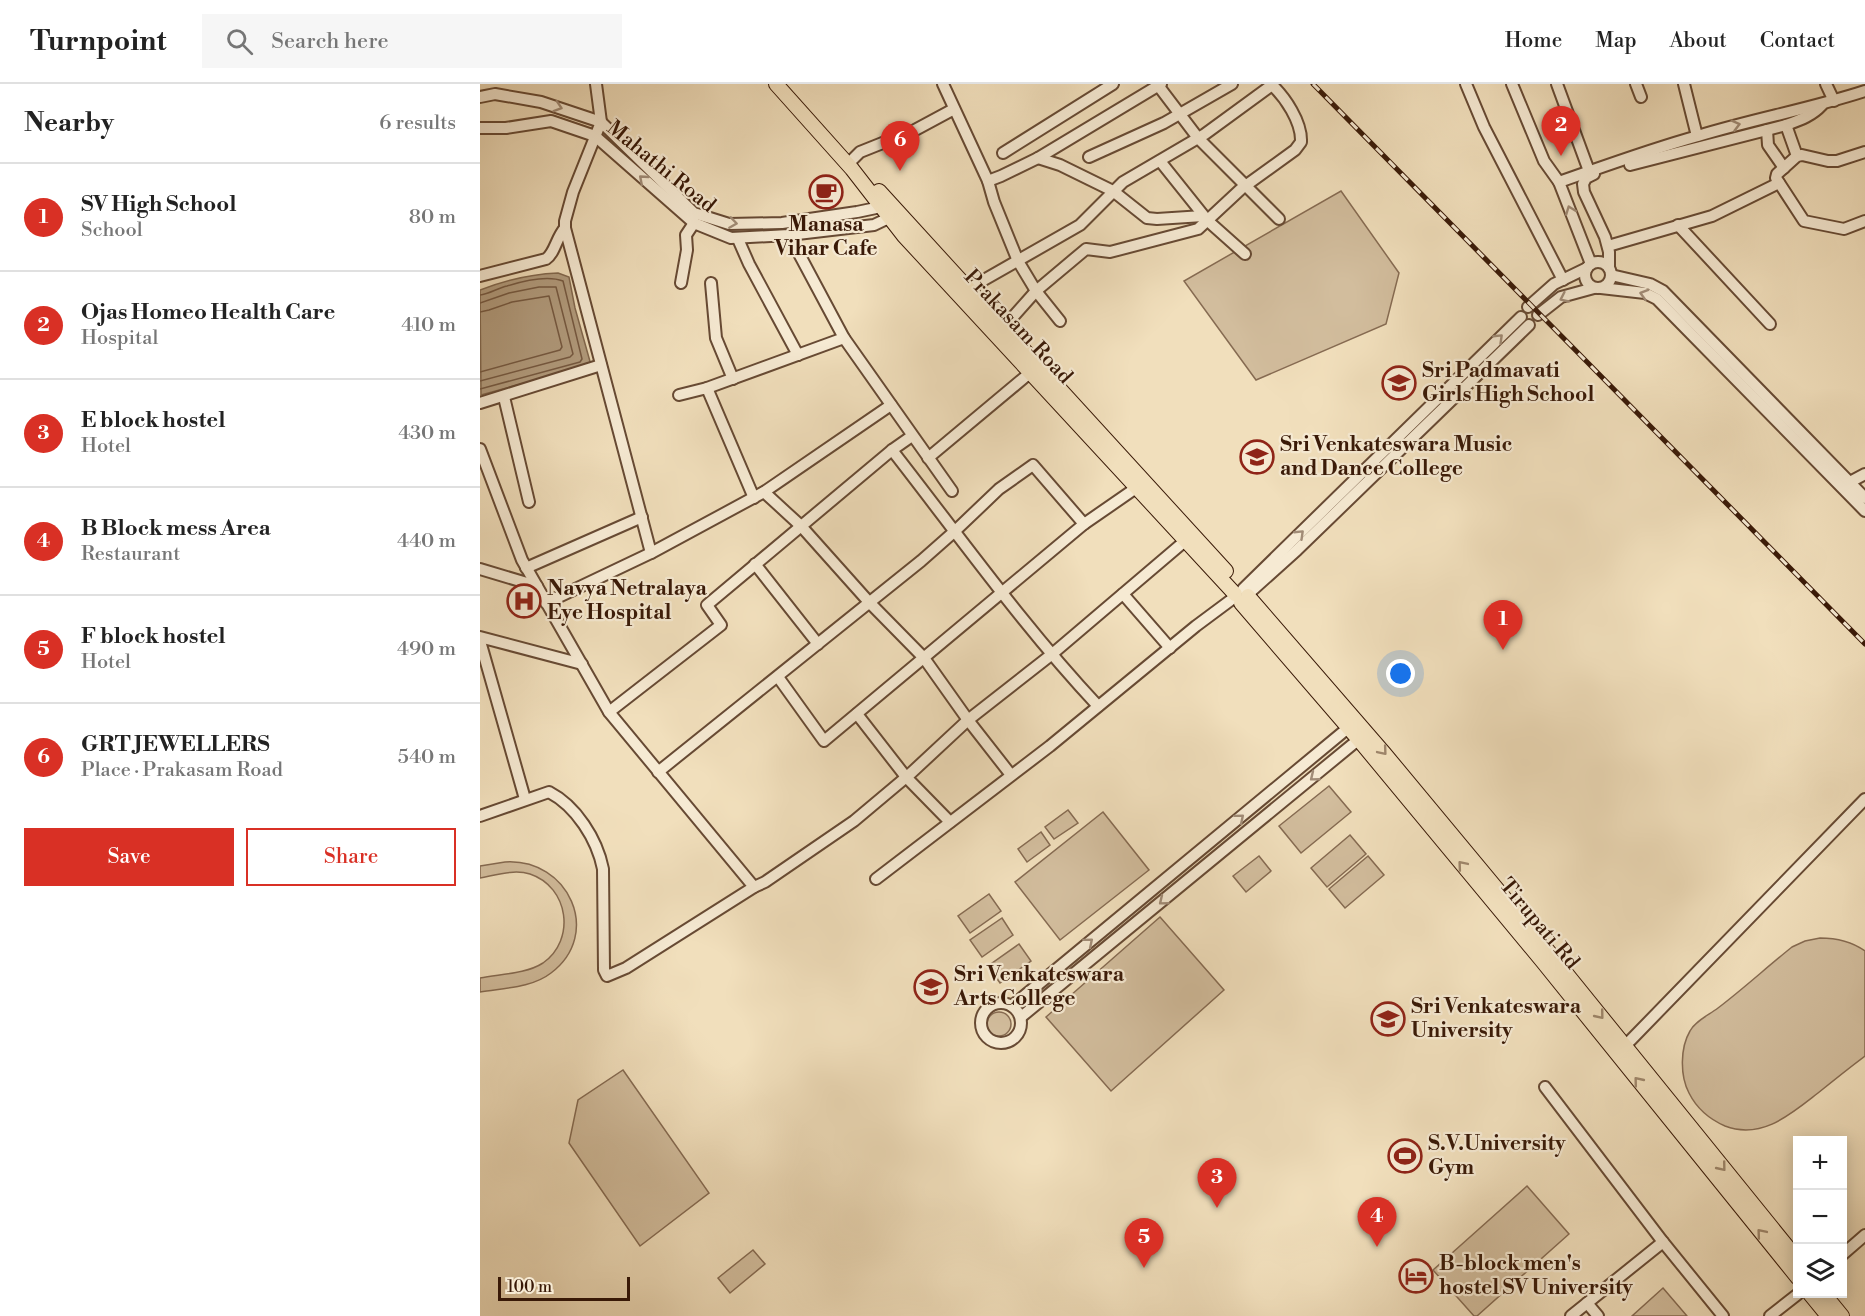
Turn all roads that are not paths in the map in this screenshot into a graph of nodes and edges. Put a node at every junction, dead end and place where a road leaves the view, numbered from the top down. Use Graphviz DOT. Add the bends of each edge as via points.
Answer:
graph roads {
  1 [pos="596,84"];
  2 [pos="776,84"];
  3 [pos="786,84"];
  4 [pos="943,84"];
  5 [pos="1113,84"];
  6 [pos="1232,84"];
  7 [pos="1271,84"];
  8 [pos="1466,84"];
  9 [pos="1512,84"];
  10 [pos="1557,84"];
  11 [pos="1636,84"];
  12 [pos="1684,84"];
  13 [pos="1826,84"];
  14 [pos="1159,85"];
  15 [pos="493,89"];
  16 [pos="1865,91"];
  17 [pos="480,97"];
  18 [pos="1641,97"];
  19 [pos="1834,101"];
  20 [pos="1822,105"];
  21 [pos="954,109"];
  22 [pos="1180,114"];
  23 [pos="601,122"];
  24 [pos="1786,125"];
  25 [pos="480,128"];
  26 [pos="1767,130"];
  27 [pos="595,136"];
  28 [pos="1697,136"];
  29 [pos="1198,138"];
  30 [pos="1865,152"];
  31 [pos="1003,153"];
  32 [pos="1797,156"];
  33 [pos="1089,157"];
  34 [pos="1038,158"];
  35 [pos="852,160"];
  36 [pos="1160,161"];
  37 [pos="1784,168"];
  38 [pos="1589,171"];
  39 [pos="988,181"];
  40 [pos="1559,182"];
  41 [pos="1779,183"];
  42 [pos="1246,186"];
  43 [pos="1113,191"];
  44 [pos="884,203"];
  45 [pos="894,216"];
  46 [pos="1205,219"];
  47 [pos="1279,219"];
  48 [pos="1865,221"];
  49 [pos="694,223"];
  50 [pos="1678,225"];
  51 [pos="565,228"];
  52 [pos="789,235"];
  53 [pos="738,238"];
  54 [pos="1608,246"];
  55 [pos="1245,254"];
  56 [pos="1018,261"];
  57 [pos="1589,266"];
  58 [pos="1610,271"];
  59 [pos="480,276"];
  60 [pos="1563,280"];
  61 [pos="681,283"];
  62 [pos="711,283"];
  63 [pos="1598,288"];
  64 [pos="968,289"];
  65 [pos="1036,291"];
  66 [pos="1528,307"];
  67 [pos="1538,315"];
  68 [pos="1521,317"];
  69 [pos="1060,321"];
  70 [pos="1770,324"];
  71 [pos="1529,325"];
  72 [pos="1004,327"];
  73 [pos="844,338"];
  74 [pos="798,355"];
  75 [pos="601,365"];
  76 [pos="1031,372"];
  77 [pos="733,379"];
  78 [pos="706,388"];
  79 [pos="679,395"];
  80 [pos="504,397"];
  81 [pos="480,403"];
  82 [pos="891,405"];
  83 [pos="912,436"];
  84 [pos="480,449"];
  85 [pos="892,450"];
  86 [pos="928,458"];
  87 [pos="1865,474"];
  88 [pos="485,478"];
  89 [pos="1850,482"];
  90 [pos="1136,488"];
  91 [pos="952,491"];
  92 [pos="759,495"];
  93 [pos="1865,498"];
  94 [pos="529,502"];
  95 [pos="1865,510"];
  96 [pos="642,517"];
  97 [pos="1084,524"];
  98 [pos="801,526"];
  99 [pos="956,531"];
  100 [pos="1185,542"];
  101 [pos="651,554"];
  102 [pos="755,564"];
  103 [pos="526,568"];
  104 [pos="480,569"];
  105 [pos="1261,583"];
  106 [pos="537,586"];
  107 [pos="1002,594"];
  108 [pos="1123,594"];
  109 [pos="1242,595"];
  110 [pos="868,601"];
  111 [pos="546,603"];
  112 [pos="1260,609"];
  113 [pos="480,639"];
  114 [pos="818,644"];
  115 [pos="1170,648"];
  116 [pos="1051,655"];
  117 [pos="924,658"];
  118 [pos="582,664"];
  119 [pos="777,677"];
  120 [pos="492,685"];
  121 [pos="480,686"];
  122 [pos="1098,706"];
  123 [pos="609,712"];
  124 [pos="857,714"];
  125 [pos="968,720"];
  126 [pos="1353,724"];
  127 [pos="1363,736"];
  128 [pos="658,772"];
  129 [pos="1011,775"];
  130 [pos="906,777"];
  131 [pos="525,799"];
  132 [pos="1865,800"];
  133 [pos="480,816"];
  134 [pos="950,822"];
  135 [pos="876,879"];
  136 [pos="754,887"];
  137 [pos="1548,959"];
  138 [pos="1012,1006"];
  139 [pos="1021,1017"];
  140 [pos="1625,1046"];
  141 [pos="1545,1087"];
  142 [pos="1865,1235"];
  143 [pos="1663,1242"];
  144 [pos="1847,1251"];
  145 [pos="1793,1255"];
  146 [pos="1793,1273"];
  147 [pos="1793,1297"];
  148 [pos="1814,1298"];
  149 [pos="1828,1298"];
  150 [pos="1587,1303"];
  151 [pos="1571,1316"];
  152 [pos="1598,1316"];
  153 [pos="1723,1316"];
  154 [pos="1770,1316"];
  155 [pos="1828,1316"];
  156 [pos="1842,1316"];
  1 -- 23 [label="street"];
  2 -- 44 [label="main road, Prakasam Road"];
  3 -- 35 [label="main road, Prakasam Road"];
  4 -- 21 [label="street"];
  5 -- 31 [label="street"];
  6 -- 22 [label="street"];
  7 -- 29 [label="street"];
  7 -- 42 [label="street" via="1298,124 1301,142"];
  8 -- 60 [label="street"];
  9 -- 40 [label="street" via="1544,161"];
  10 -- 38 [label="street"];
  11 -- 18 [label="street"];
  12 -- 28 [label="street"];
  13 -- 19 [label="street"];
  14 -- 22 [label="street"];
  14 -- 34 [label="street"];
  15 -- 17 [label="street, Mahathi Road"];
  15 -- 23 [label="street, Mahathi Road, one-way"];
  16 -- 19 [label="street"];
  19 -- 20 [label="street"];
  20 -- 24 [label="street" via="1816,112"];
  28 -- 20 [label="street, one-way"];
  21 -- 35 [label="street" via="860,152"];
  21 -- 39 [label="street"];
  22 -- 29 [label="street"];
  22 -- 33 [label="street"];
  23 -- 27 [label="street"];
  23 -- 44 [label="street, Mahathi Road, one-way" via="694,213 729,224 782,223 857,212"];
  24 -- 26 [label="street"];
  24 -- 32 [label="street"];
  25 -- 27 [label="street, Mahathi Road" via="551,121"];
  26 -- 37 [label="street" via="1768,145"];
  26 -- 54 [label="street" via="1586,178 1582,184 1584,192"];
  49 -- 27 [label="street, Mahathi Road, one-way"];
  27 -- 51 [label="street" via="573,192"];
  28 -- 38 [label="street"];
  29 -- 36 [label="street"];
  29 -- 42 [label="street"];
  30 -- 32 [label="street" via="1837,161"];
  32 -- 37 [label="street"];
  34 -- 39 [label="street"];
  34 -- 43 [label="street"];
  35 -- 44 [label="main road, Prakasam Road"];
  36 -- 43 [label="street"];
  36 -- 46 [label="street"];
  37 -- 41 [label="street" via="1777,176"];
  38 -- 40 [label="street"];
  39 -- 56 [label="street"];
  57 -- 40 [label="street, one-way"];
  41 -- 48 [label="street" via="1803,221 1844,229"];
  41 -- 50 [label="street" via="1712,216"];
  42 -- 46 [label="street"];
  42 -- 47 [label="street"];
  43 -- 46 [label="street" via="1147,218"];
  43 -- 56 [label="street" via="1080,225"];
  44 -- 45 [label="main road, Prakasam Road"];
  45 -- 52 [label="street, Mahathi Road" via="874,225"];
  45 -- 64 [label="main road, Prakasam Road"];
  45 -- 76 [label="main road, Prakasam Road"];
  46 -- 55 [label="street"];
  46 -- 65 [label="street" via="1193,231 1110,252 1086,249"];
  49 -- 53 [label="street, Mahathi Road"];
  49 -- 61 [label="street" via="686,235"];
  50 -- 54 [label="street"];
  50 -- 70 [label="street"];
  51 -- 59 [label="street" via="556,240 553,254 546,259"];
  51 -- 75 [label="street"];
  52 -- 53 [label="street, Mahathi Road"];
  52 -- 73 [label="street"];
  53 -- 74 [label="street"];
  54 -- 58 [label="street"];
  56 -- 64 [label="street"];
  56 -- 65 [label="street"];
  57 -- 58 [label="street" via="1598,262"];
  57 -- 60 [label="street"];
  57 -- 63 [label="street" via="1586,280"];
  58 -- 63 [label="street" via="1609,283"];
  58 -- 89 [label="street" via="1663,291"];
  60 -- 66 [label="street"];
  62 -- 77 [label="street" via="716,338"];
  63 -- 67 [label="street, one-way" via="1562,297"];
  95 -- 63 [label="street, one-way" via="1657,299 1645,293"];
  64 -- 72 [label="main road, Prakasam Road"];
  65 -- 69 [label="street"];
  65 -- 72 [label="street"];
  109 -- 68 [label="street, one-way"];
  71 -- 105 [label="street"];
  72 -- 109 [label="main road, Prakasam Road"];
  73 -- 74 [label="street"];
  73 -- 82 [label="street"];
  74 -- 77 [label="street"];
  75 -- 80 [label="street"];
  75 -- 96 [label="street"];
  76 -- 86 [label="street"];
  76 -- 90 [label="main road, Prakasam Road"];
  77 -- 78 [label="street"];
  78 -- 79 [label="street"];
  78 -- 92 [label="street"];
  80 -- 81 [label="street"];
  80 -- 94 [label="street"];
  82 -- 83 [label="street"];
  82 -- 92 [label="street"];
  83 -- 85 [label="street"];
  83 -- 86 [label="street"];
  84 -- 88 [label="street"];
  85 -- 98 [label="street"];
  85 -- 99 [label="street"];
  86 -- 91 [label="street"];
  87 -- 89 [label="street"];
  88 -- 103 [label="street"];
  89 -- 93 [label="street"];
  90 -- 97 [label="street"];
  90 -- 100 [label="main road, Prakasam Road"];
  92 -- 98 [label="street"];
  92 -- 101 [label="street"];
  96 -- 101 [label="street"];
  96 -- 103 [label="street"];
  97 -- 99 [label="street" via="1033,465 999,489"];
  97 -- 107 [label="street"];
  98 -- 102 [label="street"];
  98 -- 110 [label="street"];
  99 -- 107 [label="street"];
  99 -- 110 [label="street"];
  100 -- 108 [label="street"];
  100 -- 109 [label="main road, Prakasam Road"];
  101 -- 111 [label="street"];
  102 -- 114 [label="street"];
  102 -- 123 [label="street" via="708,605 721,625"];
  103 -- 106 [label="street"];
  104 -- 106 [label="street"];
  105 -- 109 [label="street"];
  105 -- 112 [label="street"];
  106 -- 111 [label="street"];
  107 -- 116 [label="street"];
  107 -- 117 [label="street"];
  108 -- 115 [label="street"];
  108 -- 116 [label="street"];
  109 -- 112 [label="main road, Tirupati Rd"];
  109 -- 115 [label="street"];
  109 -- 126 [label="main road, Tirupati Rd"];
  110 -- 114 [label="street"];
  110 -- 117 [label="street"];
  111 -- 118 [label="street"];
  112 -- 126 [label="main road, Tirupati Rd"];
  113 -- 118 [label="street"];
  113 -- 120 [label="street"];
  114 -- 119 [label="street"];
  115 -- 122 [label="street"];
  116 -- 122 [label="street"];
  116 -- 125 [label="street"];
  117 -- 124 [label="street"];
  117 -- 125 [label="street"];
  118 -- 123 [label="street"];
  119 -- 124 [label="street" via="824,741"];
  119 -- 128 [label="street"];
  120 -- 121 [label="street"];
  120 -- 131 [label="street"];
  122 -- 129 [label="street"];
  123 -- 128 [label="street"];
  124 -- 130 [label="street"];
  125 -- 129 [label="street"];
  125 -- 130 [label="street"];
  126 -- 127 [label="main road, Tirupati Rd"];
  138 -- 126 [label="street, one-way"];
  127 -- 137 [label="main road, Tirupati Rd"];
  127 -- 139 [label="street, one-way"];
  128 -- 136 [label="street"];
  129 -- 134 [label="street"];
  130 -- 134 [label="street"];
  130 -- 136 [label="street" via="854,821"];
  131 -- 133 [label="street"];
  131 -- 136 [label="street" via="549,792 558,797 573,810 600,854 607,976"];
  132 -- 140 [label="street"];
  134 -- 135 [label="street"];
  137 -- 140 [label="main road, Tirupati Rd, one-way"];
  146 -- 137 [label="main road, Tirupati Rd, one-way"];
  138 -- 139 [label="street"];
  138 -- 139 [label="street" via="997,1003 984,1011 981,1026 986,1037 999,1044 1011,1042 1020,1031"];
  140 -- 145 [label="main road, Tirupati Rd, one-way"];
  141 -- 143 [label="street"];
  142 -- 144 [label="street"];
  143 -- 150 [label="street"];
  143 -- 153 [label="street"];
  147 -- 154 [label="street"];
  148 -- 155 [label="main road"];
  149 -- 156 [label="main road"];
  150 -- 151 [label="street"];
  150 -- 152 [label="street"];
}
